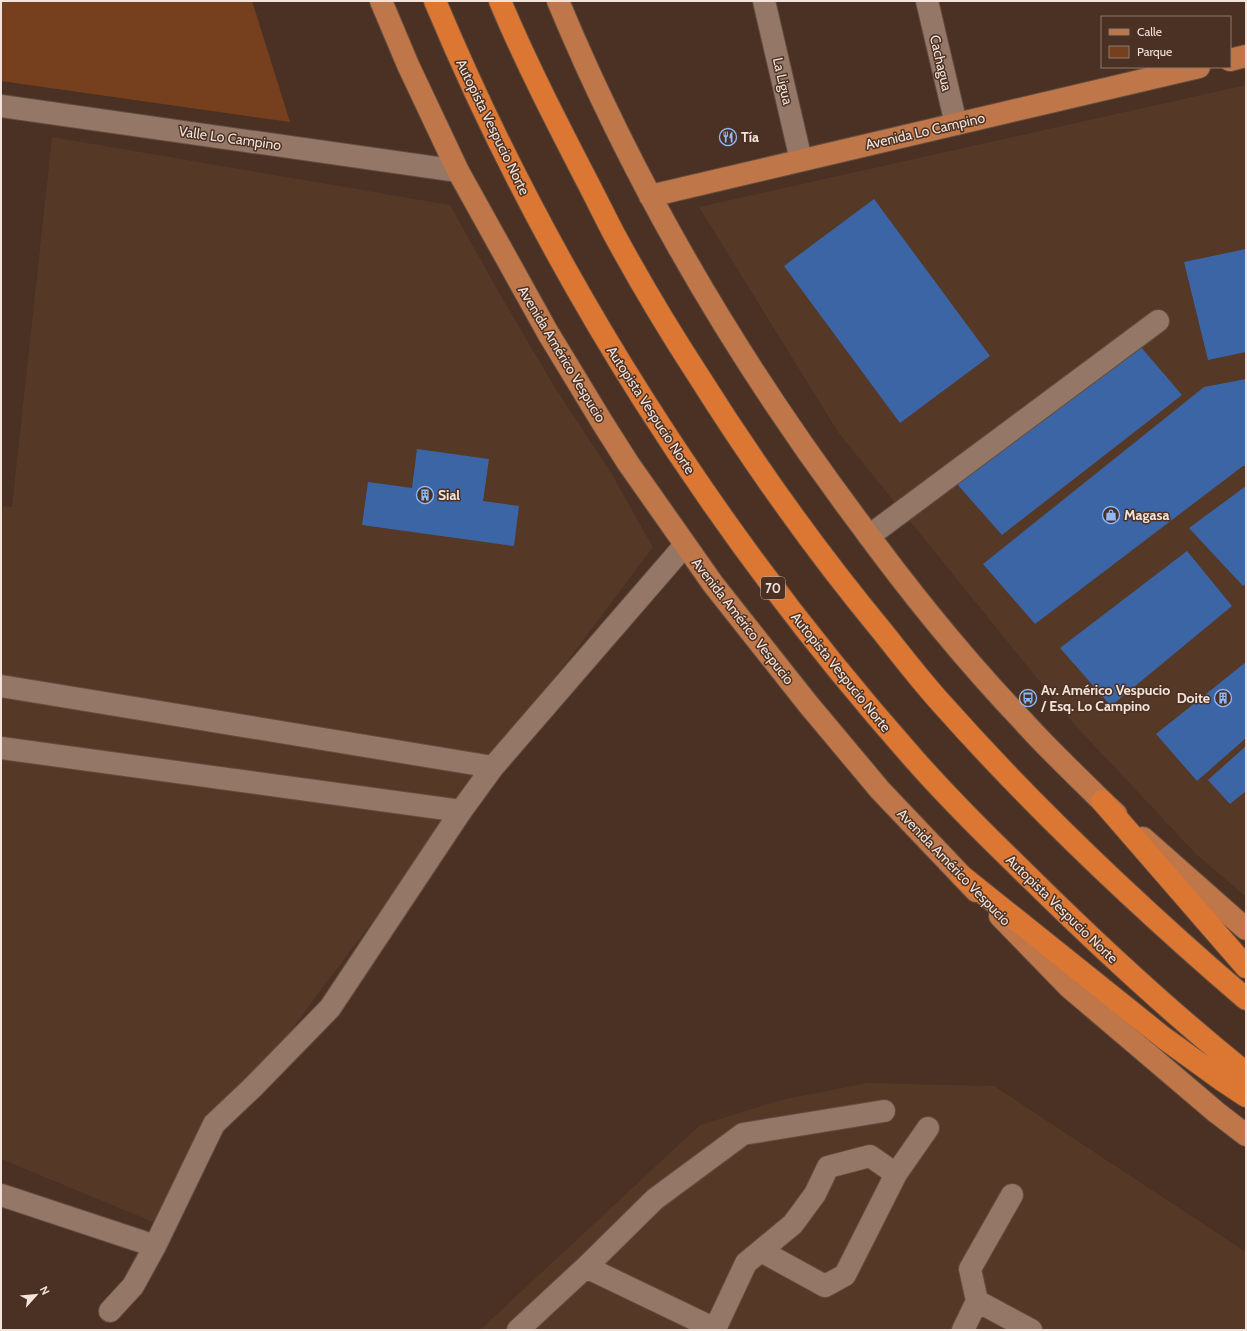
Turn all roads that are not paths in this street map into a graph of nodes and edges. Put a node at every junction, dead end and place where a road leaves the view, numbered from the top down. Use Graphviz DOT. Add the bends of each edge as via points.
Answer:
graph roads {
  1 [pos="381,1"];
  2 [pos="435,1"];
  3 [pos="500,1"];
  4 [pos="558,1"];
  5 [pos="567,1"];
  6 [pos="764,1"];
  7 [pos="927,1"];
  8 [pos="570,31"];
  9 [pos="1246,56"];
  10 [pos="1231,60"];
  11 [pos="1195,68"];
  12 [pos="1,106"];
  13 [pos="956,124"];
  14 [pos="801,160"];
  15 [pos="458,171"];
  16 [pos="650,196"];
  17 [pos="1158,322"];
  18 [pos="869,536"];
  19 [pos="685,545"];
  20 [pos="1,686"];
  21 [pos="1,748"];
  22 [pos="493,767"];
  23 [pos="1102,801"];
  24 [pos="461,811"];
  25 [pos="963,877"];
  26 [pos="1245,925"];
  27 [pos="1246,967"];
  28 [pos="1246,999"];
  29 [pos="1246,1073"];
  30 [pos="1246,1096"];
  31 [pos="884,1111"];
  32 [pos="928,1128"];
  33 [pos="1246,1135"];
  34 [pos="896,1174"];
  35 [pos="1,1195"];
  36 [pos="1012,1195"];
  37 [pos="154,1246"];
  38 [pos="760,1251"];
  39 [pos="586,1267"];
  40 [pos="977,1301"];
  41 [pos="110,1311"];
  42 [pos="518,1330"];
  43 [pos="715,1330"];
  44 [pos="963,1330"];
  45 [pos="1031,1330"];
  1 -- 15 [label="main road, Avenida Américo Vespucio"];
  2 -- 29 [label="highway, Autopista Vespucio Norte / 70" via="499,142 572,282 665,434 764,575 859,695 968,817 1120,965"];
  3 -- 28 [label="highway" via="556,122 641,282 721,411 811,541 913,670 989,755 1106,873"];
  4 -- 8 [label="main road"];
  5 -- 8 [label="street"];
  6 -- 14 [label="street, La Ligua"];
  7 -- 13 [label="street, Cachagua"];
  8 -- 16 [label="main road"];
  9 -- 10 [label="main road"];
  11 -- 13 [label="main road, Avenida Lo Campino"];
  12 -- 15 [label="street, Valle Lo Campino"];
  13 -- 14 [label="main road, Avenida Lo Campino"];
  14 -- 16 [label="main road, Avenida Lo Campino"];
  15 -- 19 [label="main road, Avenida Américo Vespucio" via="586,397"];
  16 -- 18 [label="main road" via="711,302 769,394 807,452"];
  17 -- 18 [label="street"];
  18 -- 23 [label="main road" via="952,641 1023,721"];
  19 -- 22 [label="street"];
  19 -- 25 [label="main road, Avenida Américo Vespucio" via="835,737 898,809"];
  20 -- 22 [label="street"];
  21 -- 24 [label="street"];
  22 -- 24 [label="street"];
  23 -- 26 [label="main road"];
  23 -- 27 [label="highway"];
  24 -- 37 [label="street" via="330,1008 214,1124"];
  25 -- 30 [label="highway" via="1164,1038"];
  25 -- 33 [label="main road, Avenida Américo Vespucio" via="1069,987"];
  31 -- 39 [label="street" via="742,1134 655,1199"];
  32 -- 34 [label="street"];
  34 -- 38 [label="street" via="870,1156 828,1167 815,1194 793,1224"];
  34 -- 38 [label="street" via="846,1275 832,1283 825,1286"];
  35 -- 37 [label="street"];
  36 -- 40 [label="street" via="970,1269"];
  37 -- 41 [label="street" via="133,1286"];
  38 -- 43 [label="street" via="746,1263"];
  39 -- 42 [label="street"];
  39 -- 43 [label="street"];
  40 -- 44 [label="street"];
  40 -- 45 [label="street"];
}
